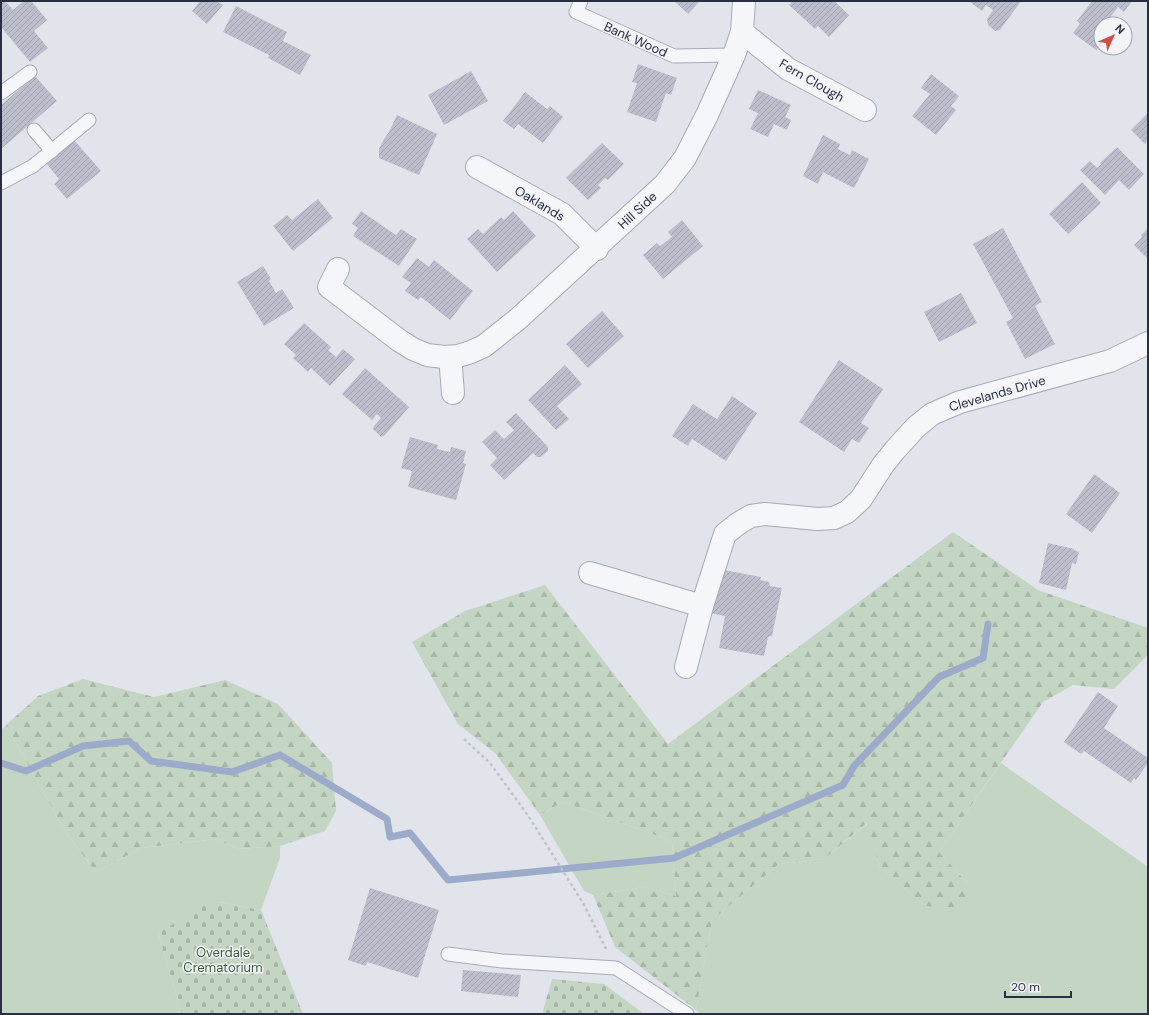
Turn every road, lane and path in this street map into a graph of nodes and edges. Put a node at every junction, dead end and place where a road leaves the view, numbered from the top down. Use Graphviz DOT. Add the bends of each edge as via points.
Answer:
graph roads {
  1 [pos="580,1"];
  2 [pos="744,1"];
  3 [pos="742,32"];
  4 [pos="734,55"];
  5 [pos="30,72"];
  6 [pos="2,91"];
  7 [pos="865,109"];
  8 [pos="89,120"];
  9 [pos="34,130"];
  10 [pos="52,151"];
  11 [pos="476,168"];
  12 [pos="1,183"];
  13 [pos="596,248"];
  14 [pos="338,269"];
  15 [pos="1148,343"];
  16 [pos="450,357"];
  17 [pos="453,393"];
  18 [pos="590,573"];
  19 [pos="702,606"];
  20 [pos="686,666"];
  21 [pos="464,739"];
  22 [pos="448,954"];
  23 [pos="616,968"];
  24 [pos="687,1014"];
  1 -- 4 [label="lane, Bank Wood" via="576,12 674,56"];
  2 -- 3 [label="street, Hill Side"];
  3 -- 4 [label="street, Hill Side"];
  3 -- 7 [label="street, Fern Clough" via="788,68"];
  4 -- 13 [label="street, Hill Side" via="685,158 665,184"];
  5 -- 6 [label="lane"];
  8 -- 10 [label="lane"];
  9 -- 10 [label="lane"];
  10 -- 12 [label="lane" via="33,166"];
  11 -- 13 [label="street, Oaklands" via="562,214"];
  13 -- 16 [label="street, Hill Side" via="518,319 484,346"];
  14 -- 16 [label="street, Hill Side" via="329,287 413,349 427,355"];
  15 -- 19 [label="street, Clevelands Drive" via="1110,361 960,402 932,414 895,450 861,499 847,512 834,518 765,514 751,516 739,523 725,534"];
  16 -- 17 [label="street"];
  18 -- 19 [label="street"];
  19 -- 20 [label="street"];
  21 -- 23 [label="path" via="490,763 528,817 583,903"];
  22 -- 23 [label="lane" via="502,961"];
  23 -- 24 [label="lane"];
}
